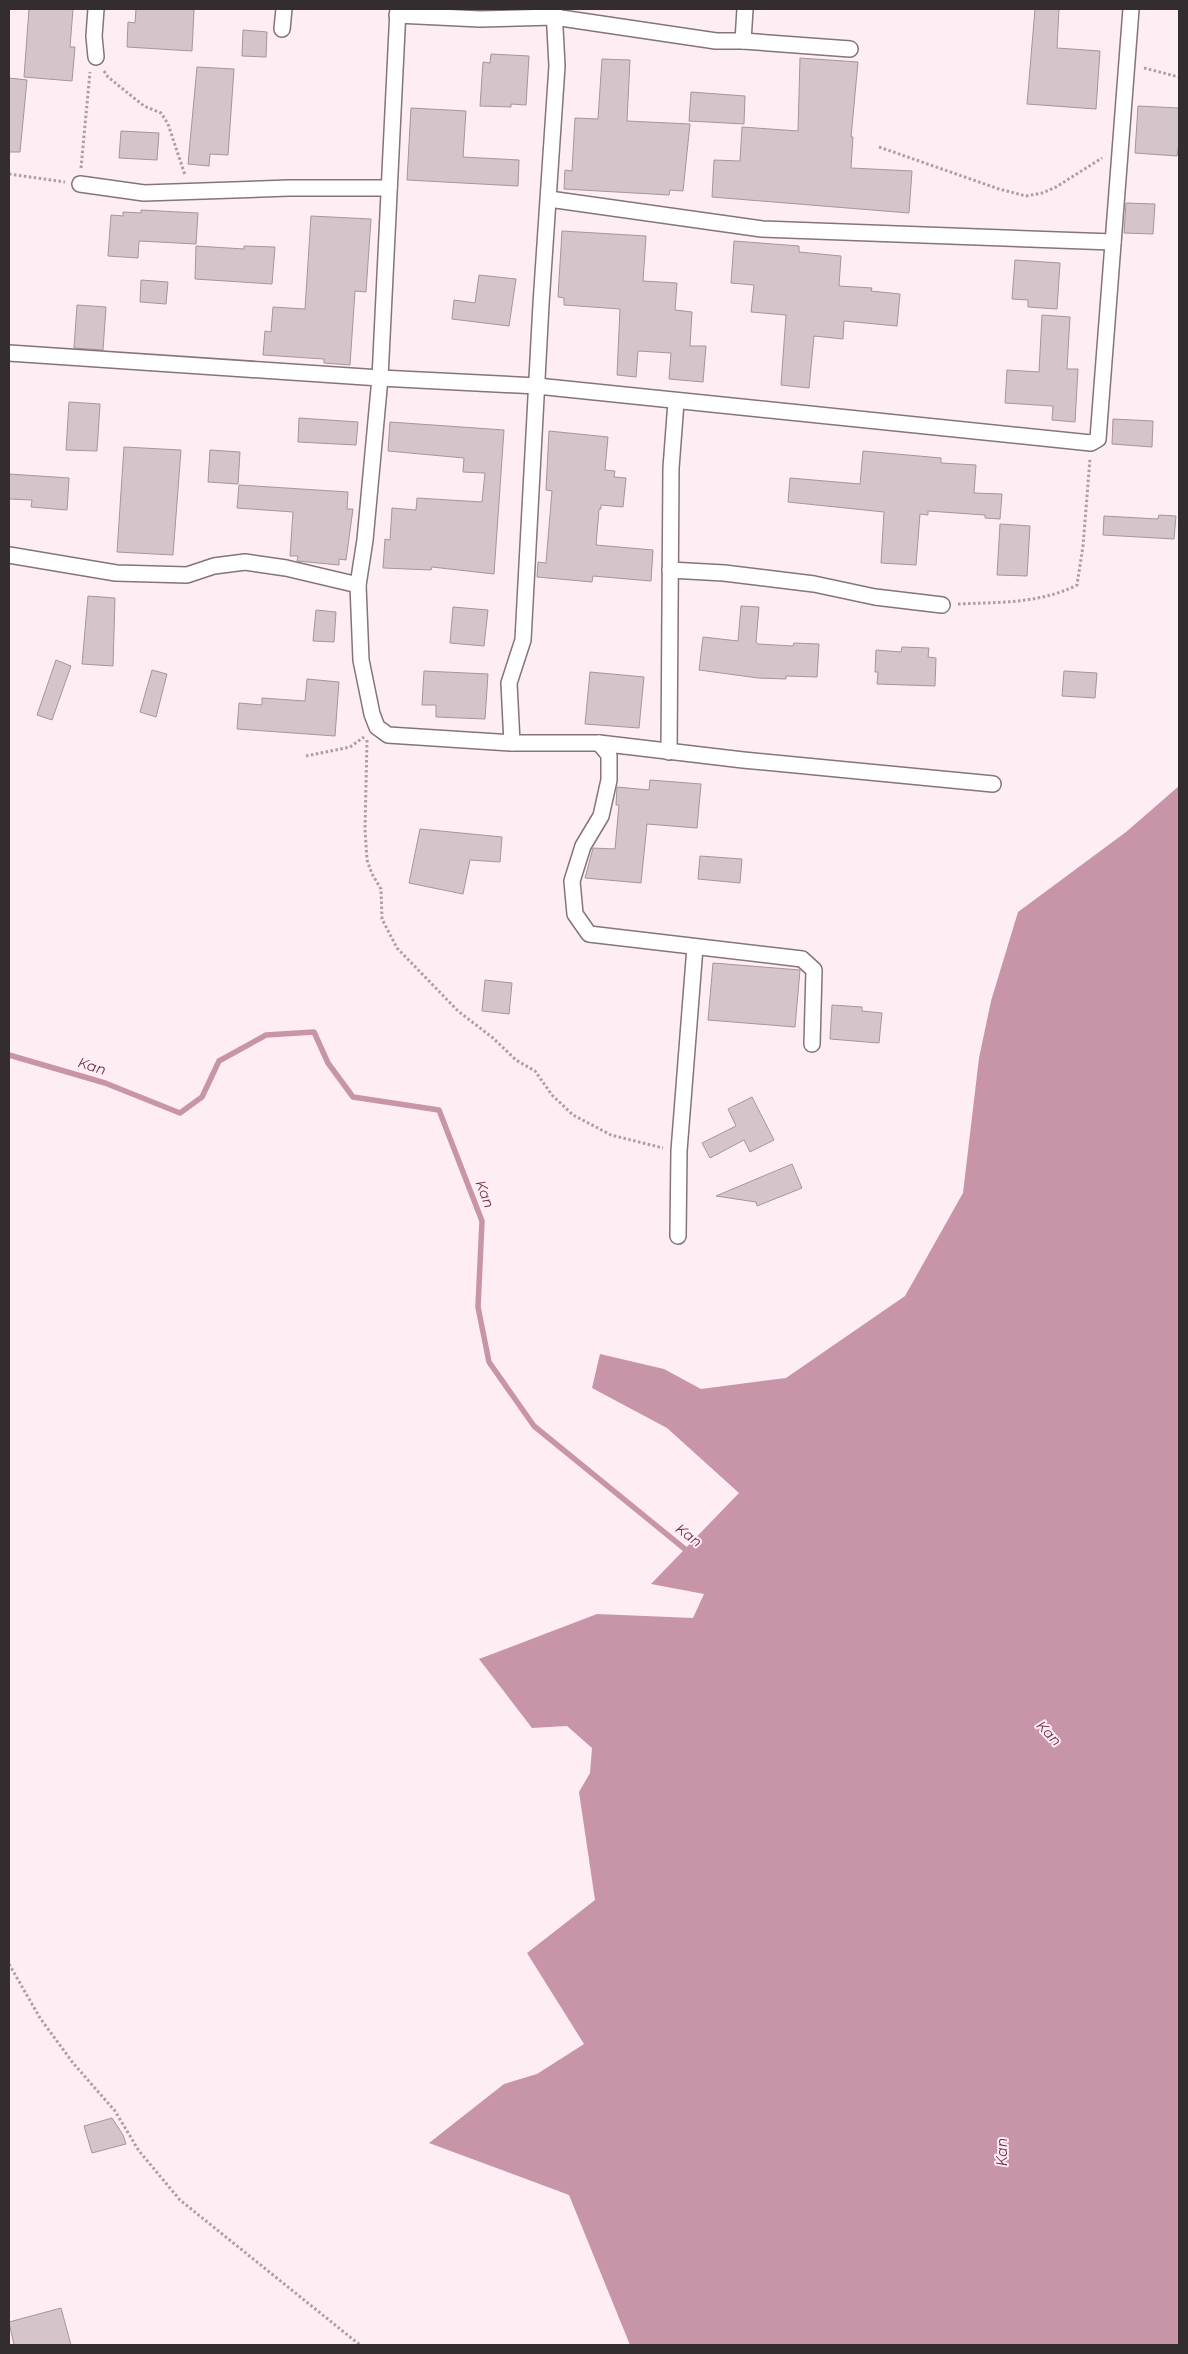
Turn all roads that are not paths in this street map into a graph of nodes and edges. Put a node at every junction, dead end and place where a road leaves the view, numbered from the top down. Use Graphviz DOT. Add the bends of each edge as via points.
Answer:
graph roads {
  1 [pos="96,9"];
  2 [pos="284,9"];
  3 [pos="745,9"];
  4 [pos="1131,9"];
  5 [pos="398,12"];
  6 [pos="554,13"];
  7 [pos="282,29"];
  8 [pos="743,41"];
  9 [pos="850,49"];
  10 [pos="96,57"];
  11 [pos="80,184"];
  12 [pos="389,188"];
  13 [pos="549,198"];
  14 [pos="1113,242"];
  15 [pos="9,353"];
  16 [pos="380,378"];
  17 [pos="538,386"];
  18 [pos="676,402"];
  19 [pos="9,554"];
  20 [pos="670,570"];
  21 [pos="358,585"];
  22 [pos="942,605"];
  23 [pos="512,743"];
  24 [pos="599,743"];
  25 [pos="669,752"];
  26 [pos="993,784"];
  27 [pos="695,947"];
  28 [pos="812,1044"];
  29 [pos="678,1236"];
  1 -- 10 [label="street"];
  2 -- 7 [label="street"];
  3 -- 8 [label="street"];
  4 -- 14 [label="street"];
  5 -- 6 [label="street" via="480,19"];
  5 -- 12 [label="street"];
  6 -- 8 [label="street" via="716,41"];
  6 -- 13 [label="street" via="557,66"];
  8 -- 9 [label="street"];
  11 -- 12 [label="street" via="144,193"];
  12 -- 16 [label="street"];
  13 -- 14 [label="street" via="762,229"];
  13 -- 17 [label="street"];
  14 -- 18 [label="street" via="1098,439 1091,443"];
  15 -- 16 [label="street"];
  16 -- 17 [label="street"];
  16 -- 21 [label="street"];
  17 -- 18 [label="street"];
  17 -- 23 [label="street" via="523,640 510,683"];
  18 -- 20 [label="street" via="671,468"];
  19 -- 21 [label="street" via="116,574 187,575 214,566 245,562"];
  20 -- 22 [label="street" via="814,584"];
  20 -- 25 [label="street"];
  21 -- 23 [label="street" via="362,660 377,727 388,735"];
  23 -- 24 [label="street"];
  24 -- 25 [label="street"];
  24 -- 27 [label="street" via="609,755 609,780 601,816 583,846 572,880 575,914 589,934"];
  25 -- 26 [label="street"];
  27 -- 28 [label="street" via="802,959 814,970"];
  27 -- 29 [label="street" via="679,1151"];
}
